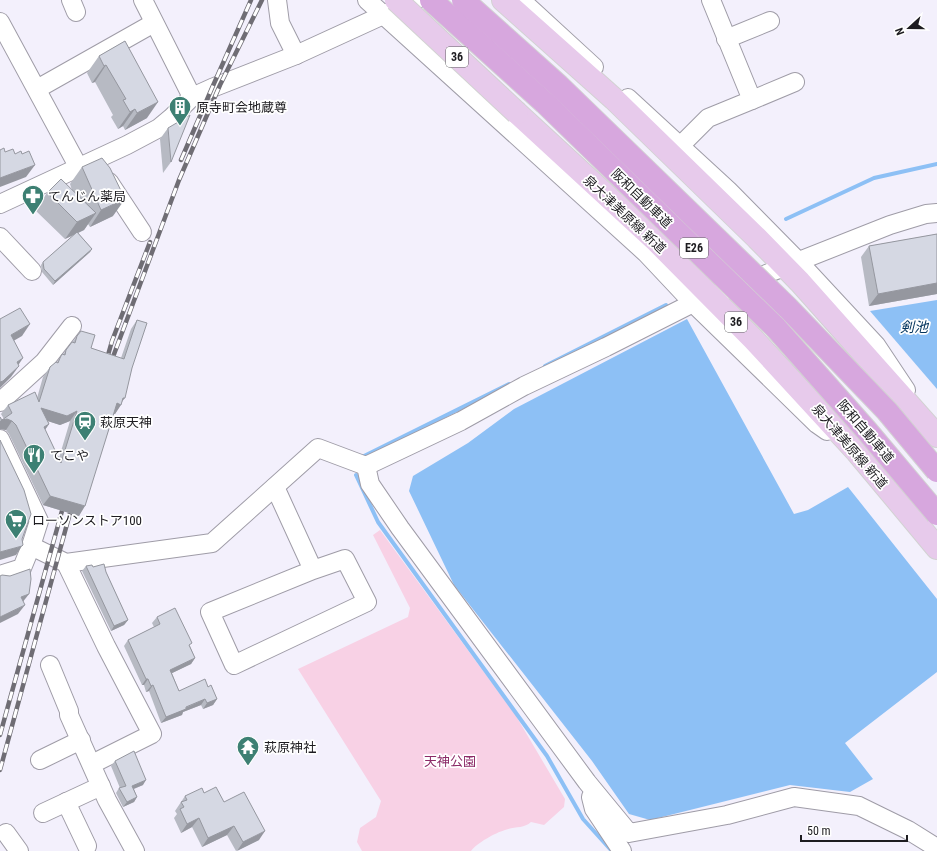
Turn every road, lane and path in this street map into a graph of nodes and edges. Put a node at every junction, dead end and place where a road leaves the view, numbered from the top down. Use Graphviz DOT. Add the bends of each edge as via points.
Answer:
graph roads {
  1 [pos="143,0"];
  2 [pos="277,0"];
  3 [pos="367,0"];
  4 [pos="416,0"];
  5 [pos="431,0"];
  6 [pos="463,0"];
  7 [pos="502,0"];
  8 [pos="521,0"];
  9 [pos="711,0"];
  10 [pos="390,7"];
  11 [pos="770,21"];
  12 [pos="0,22"];
  13 [pos="154,23"];
  14 [pos="726,39"];
  15 [pos="296,55"];
  16 [pos="795,82"];
  17 [pos="36,89"];
  18 [pos="192,97"];
  19 [pos="752,100"];
  20 [pos="680,146"];
  21 [pos="86,164"];
  22 [pos="0,204"];
  23 [pos="937,213"];
  24 [pos="142,232"];
  25 [pos="0,237"];
  26 [pos="791,264"];
  27 [pos="32,270"];
  28 [pos="702,300"];
  29 [pos="72,326"];
  30 [pos="0,402"];
  31 [pos="937,436"];
  32 [pos="0,439"];
  33 [pos="366,466"];
  34 [pos="937,471"];
  35 [pos="275,487"];
  36 [pos="937,514"];
  37 [pos="31,546"];
  38 [pos="937,548"];
  39 [pos="66,564"];
  40 [pos="313,570"];
  41 [pos="0,575"];
  42 [pos="50,665"];
  43 [pos="81,740"];
  44 [pos="40,760"];
  45 [pos="92,764"];
  46 [pos="587,782"];
  47 [pos="101,786"];
  48 [pos="66,802"];
  49 [pos="43,813"];
  50 [pos="6,833"];
  51 [pos="87,846"];
  52 [pos="937,848"];
  53 [pos="19,851"];
  54 [pos="134,851"];
  55 [pos="622,851"];
  1 -- 13 [label="street"];
  2 -- 15 [label="street" via="280,23"];
  3 -- 10 [label="street"];
  4 -- 10 [label="street"];
  5 -- 36 [label="highway, 阪和自動車道 / E26, bridge" via="545,103 776,328"];
  6 -- 34 [label="highway, 阪和自動車道 / E26, bridge" via="559,86 788,308 887,412"];
  7 -- 26 [label="main road" via="614,99 752,232"];
  8 -- 20 [label="street"];
  9 -- 14 [label="street"];
  10 -- 15 [label="street"];
  10 -- 28 [label="street" via="646,253"];
  10 -- 28 [label="main road, 泉大津美原線 新道 / 36, bridge" via="517,113 657,242"];
  11 -- 14 [label="street"];
  12 -- 17 [label="street"];
  13 -- 17 [label="street"];
  13 -- 18 [label="street"];
  14 -- 19 [label="street"];
  15 -- 18 [label="street"];
  16 -- 19 [label="street"];
  17 -- 21 [label="street"];
  18 -- 21 [label="street" via="159,128"];
  19 -- 20 [label="street" via="708,118"];
  20 -- 26 [label="street" via="728,190"];
  21 -- 22 [label="street"];
  21 -- 24 [label="street" via="114,188"];
  23 -- 26 [label="street" via="890,224"];
  25 -- 27 [label="street"];
  26 -- 28 [label="street"];
  26 -- 31 [label="main road"];
  28 -- 33 [label="street"];
  28 -- 38 [label="main road, 泉大津美原線 新道 / 36" via="754,340 857,452"];
  29 -- 30 [label="street" via="44,362"];
  32 -- 37 [label="street" via="39,521"];
  33 -- 35 [label="street" via="318,448"];
  33 -- 46 [label="street" via="370,484 400,528"];
  35 -- 39 [label="street" via="212,543"];
  35 -- 40 [label="street"];
  37 -- 39 [label="street"];
  37 -- 41 [label="street" via="22,568"];
  39 -- 45 [label="street" via="152,734"];
  40 -- 40 [label="street" via="345,558 367,602 234,665 210,612"];
  42 -- 43 [label="street"];
  43 -- 44 [label="street"];
  43 -- 45 [label="street"];
  45 -- 47 [label="street"];
  46 -- 52 [label="street" via="629,833 727,815 794,797 859,806 908,830"];
  46 -- 55 [label="street" via="594,809"];
  47 -- 48 [label="street"];
  47 -- 54 [label="street"];
  48 -- 49 [label="street"];
  48 -- 51 [label="street"];
  50 -- 53 [label="street"];
}
